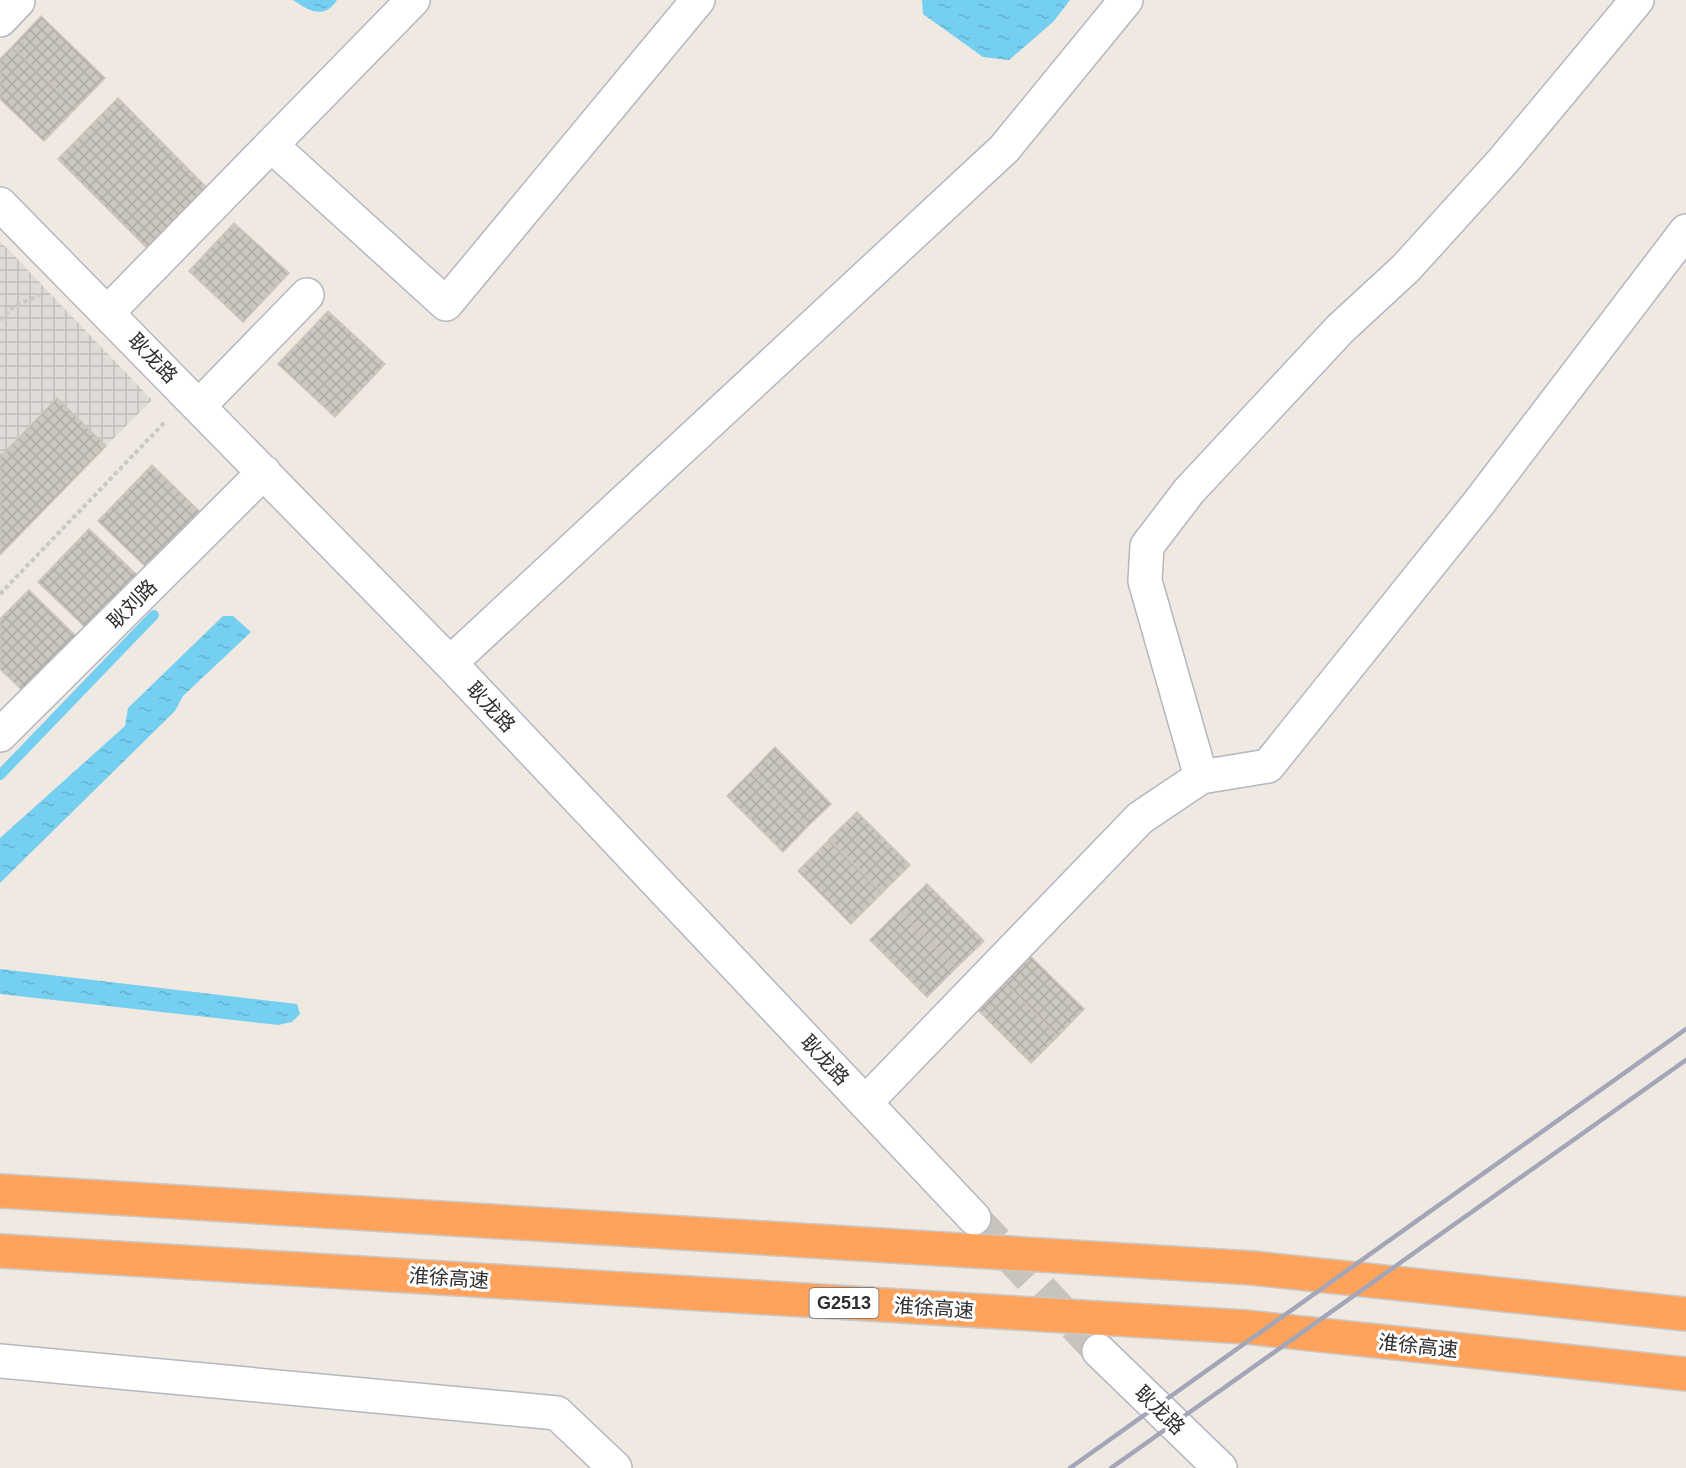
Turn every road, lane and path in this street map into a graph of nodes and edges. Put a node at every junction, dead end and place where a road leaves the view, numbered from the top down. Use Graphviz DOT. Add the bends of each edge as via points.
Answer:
graph roads {
  1 [pos="413,0"];
  2 [pos="698,0"];
  3 [pos="1126,0"];
  4 [pos="1637,0"];
  5 [pos="271,146"];
  6 [pos="0,204"];
  7 [pos="1686,231"];
  8 [pos="81,285"];
  9 [pos="307,295"];
  10 [pos="108,312"];
  11 [pos="0,320"];
  12 [pos="195,401"];
  13 [pos="264,472"];
  14 [pos="0,594"];
  15 [pos="450,663"];
  16 [pos="0,735"];
  17 [pos="1201,777"];
  18 [pos="865,1103"];
  19 [pos="0,1191"];
  20 [pos="974,1218"];
  21 [pos="0,1251"];
  22 [pos="1686,1314"];
  23 [pos="1099,1351"];
  24 [pos="0,1361"];
  25 [pos="1686,1374"];
  26 [pos="615,1468"];
  27 [pos="1220,1468"];
  1 -- 5 [label="street"];
  2 -- 5 [label="street" via="446,304"];
  3 -- 15 [label="street" via="1004,149"];
  4 -- 17 [label="street" via="1503,161 1406,268 1340,329 1189,492 1147,546 1145,581"];
  5 -- 10 [label="street"];
  6 -- 8 [label="street, 耿龙路"];
  7 -- 17 [label="street" via="1478,504 1268,766"];
  8 -- 10 [label="street, 耿龙路"];
  8 -- 11 [label="path" via="31,297"];
  9 -- 12 [label="street"];
  10 -- 12 [label="street, 耿龙路"];
  12 -- 13 [label="street, 耿龙路"];
  12 -- 14 [label="path"];
  13 -- 15 [label="street, 耿龙路"];
  13 -- 16 [label="street, 耿刘路"];
  15 -- 18 [label="street, 耿龙路"];
  17 -- 18 [label="street" via="1140,818"];
  18 -- 20 [label="street, 耿龙路"];
  19 -- 22 [label="highway" via="1252,1268"];
  21 -- 25 [label="highway, 淮徐高速 / G2513" via="1246,1327"];
  23 -- 27 [label="street, 耿龙路"];
  24 -- 26 [label="street" via="557,1413"];
}
